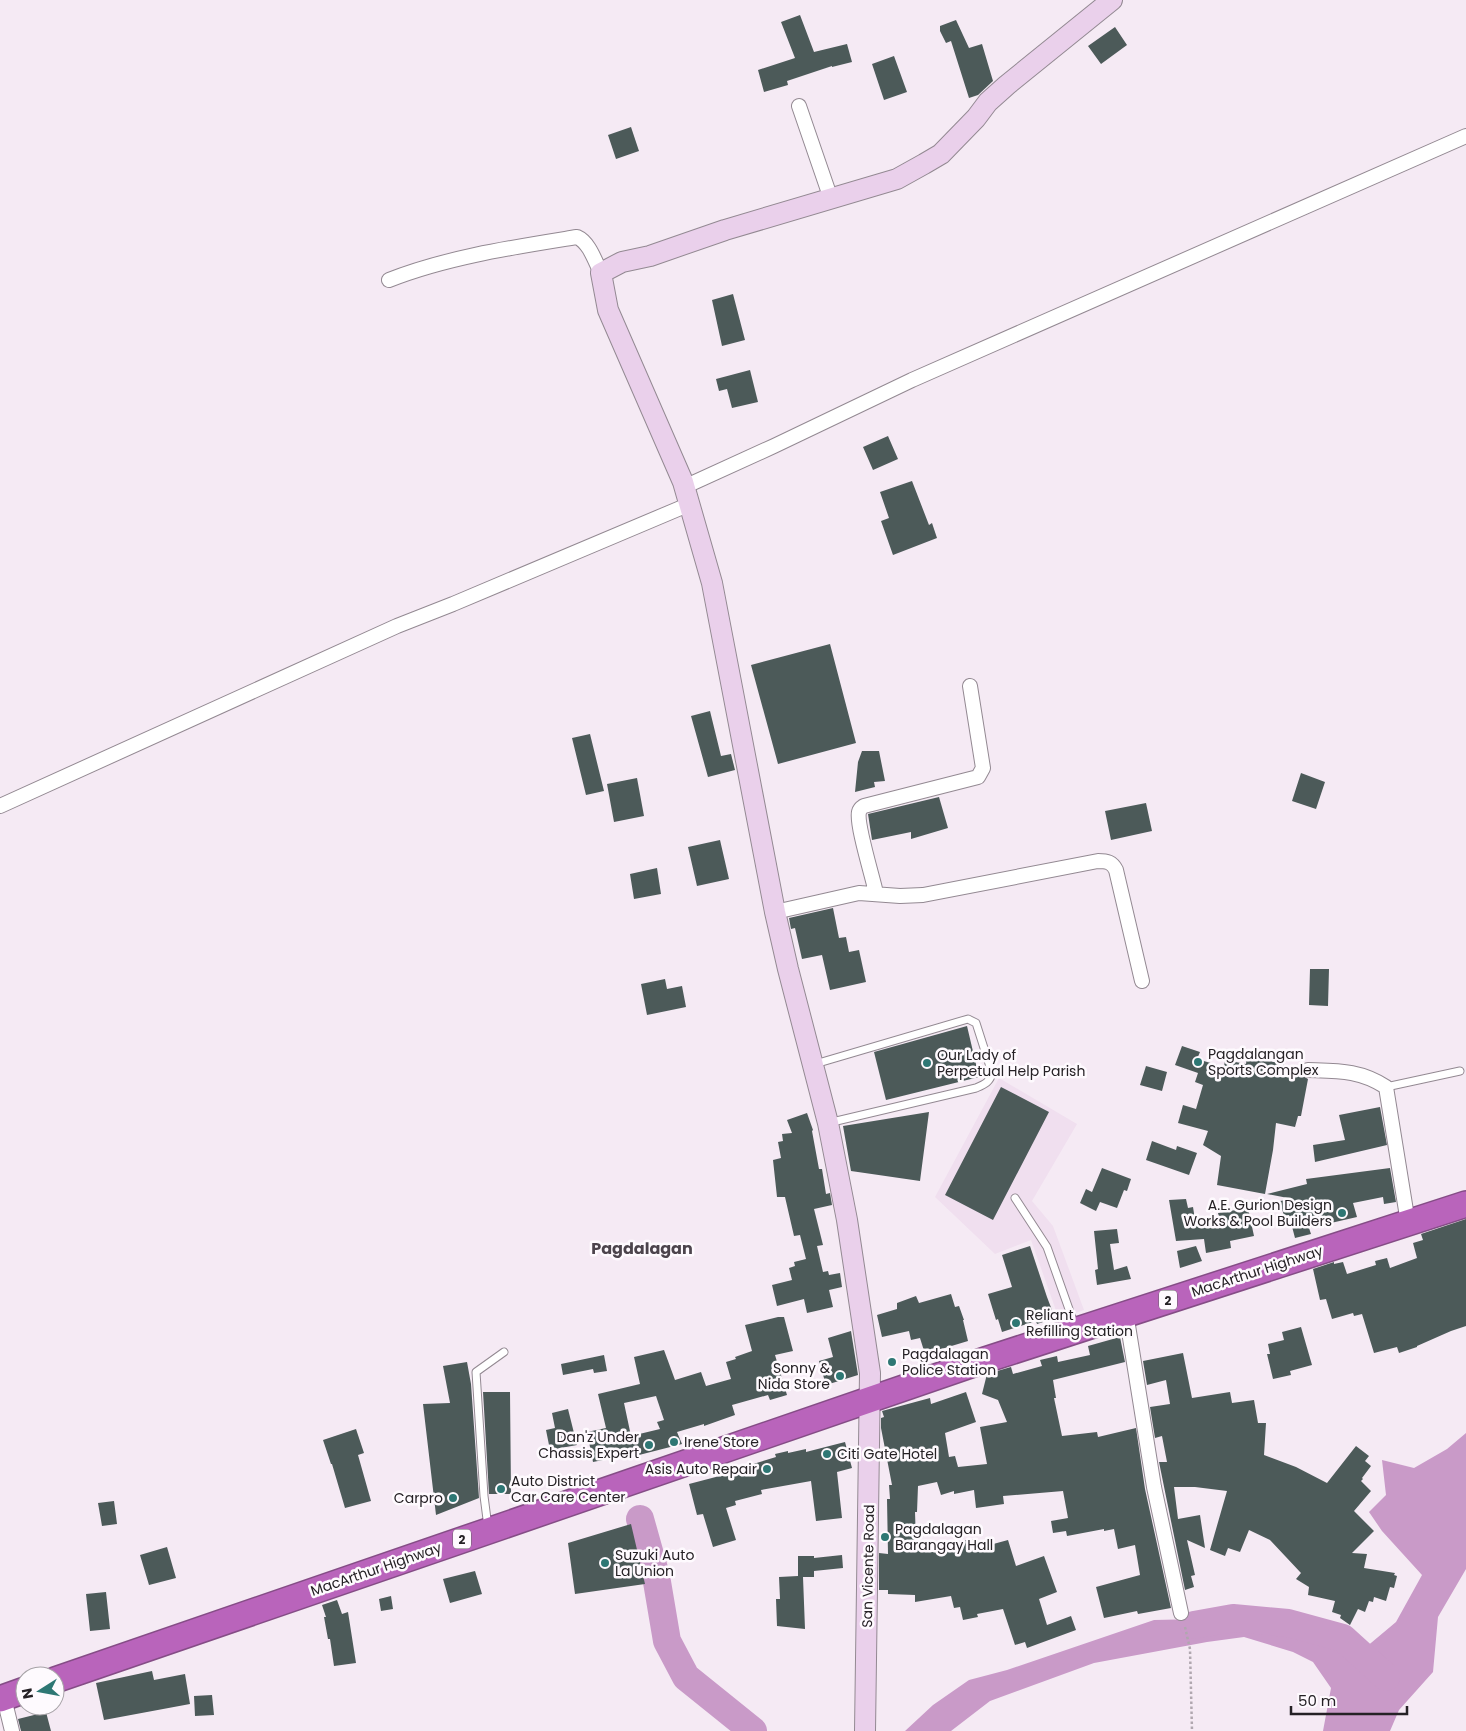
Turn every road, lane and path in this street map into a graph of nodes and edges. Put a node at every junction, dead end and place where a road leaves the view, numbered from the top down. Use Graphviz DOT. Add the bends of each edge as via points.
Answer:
graph roads {
  1 [pos="1112,0"];
  2 [pos="799,106"];
  3 [pos="1466,136"];
  4 [pos="831,199"];
  5 [pos="601,273"];
  6 [pos="389,280"];
  7 [pos="687,495"];
  8 [pos="970,686"];
  9 [pos="0,806"];
  10 [pos="876,893"];
  11 [pos="774,912"];
  12 [pos="1142,981"];
  13 [pos="813,1064"];
  14 [pos="1308,1070"];
  15 [pos="1460,1071"];
  16 [pos="1386,1087"];
  17 [pos="828,1123"];
  18 [pos="1016,1198"];
  19 [pos="1466,1204"];
  20 [pos="1408,1223"];
  21 [pos="1126,1314"];
  22 [pos="1076,1330"];
  23 [pos="504,1352"];
  24 [pos="871,1400"];
  25 [pos="488,1530"];
  26 [pos="1181,1614"];
  27 [pos="65,1677"];
  28 [pos="10,1696"];
  29 [pos="12,1731"];
  30 [pos="864,1731"];
  31 [pos="1192,1731"];
  1 -- 4 [label="street" via="988,102 940,154 897,179"];
  2 -- 4 [label="street"];
  3 -- 7 [label="street" via="912,380 774,446"];
  4 -- 5 [label="street" via="622,262"];
  5 -- 6 [label="street" via="586,244 576,237 417,269"];
  5 -- 7 [label="street, San Vicente Road" via="611,318"];
  7 -- 9 [label="street" via="462,600 397,626"];
  7 -- 11 [label="street, San Vicente Road" via="712,583"];
  8 -- 10 [label="street" via="983,768 978,777 860,808 860,826"];
  10 -- 11 [label="street" via="859,893"];
  10 -- 12 [label="street" via="923,895 1108,861 1116,870"];
  11 -- 13 [label="street, San Vicente Road"];
  13 -- 17 [label="street, San Vicente Road"];
  13 -- 17 [label="lane" via="973,1020 992,1073 987,1084 976,1088"];
  14 -- 16 [label="street" via="1355,1073"];
  15 -- 16 [label="lane"];
  16 -- 20 [label="street"];
  17 -- 24 [label="street, San Vicente Road" via="861,1309"];
  18 -- 22 [label="lane" via="1047,1247"];
  19 -- 20 [label="highway, MacArthur Highway / 2"];
  20 -- 21 [label="highway, MacArthur Highway / 2"];
  21 -- 22 [label="highway, MacArthur Highway / 2"];
  21 -- 26 [label="street" via="1154,1486"];
  22 -- 24 [label="highway, MacArthur Highway / 2"];
  23 -- 25 [label="lane" via="476,1372"];
  24 -- 25 [label="highway, MacArthur Highway / 2"];
  24 -- 30 [label="street, San Vicente Road"];
  25 -- 27 [label="highway, MacArthur Highway / 2"];
  26 -- 31 [label="path" via="1190,1649"];
  28 -- 29 [label="street"];
}
